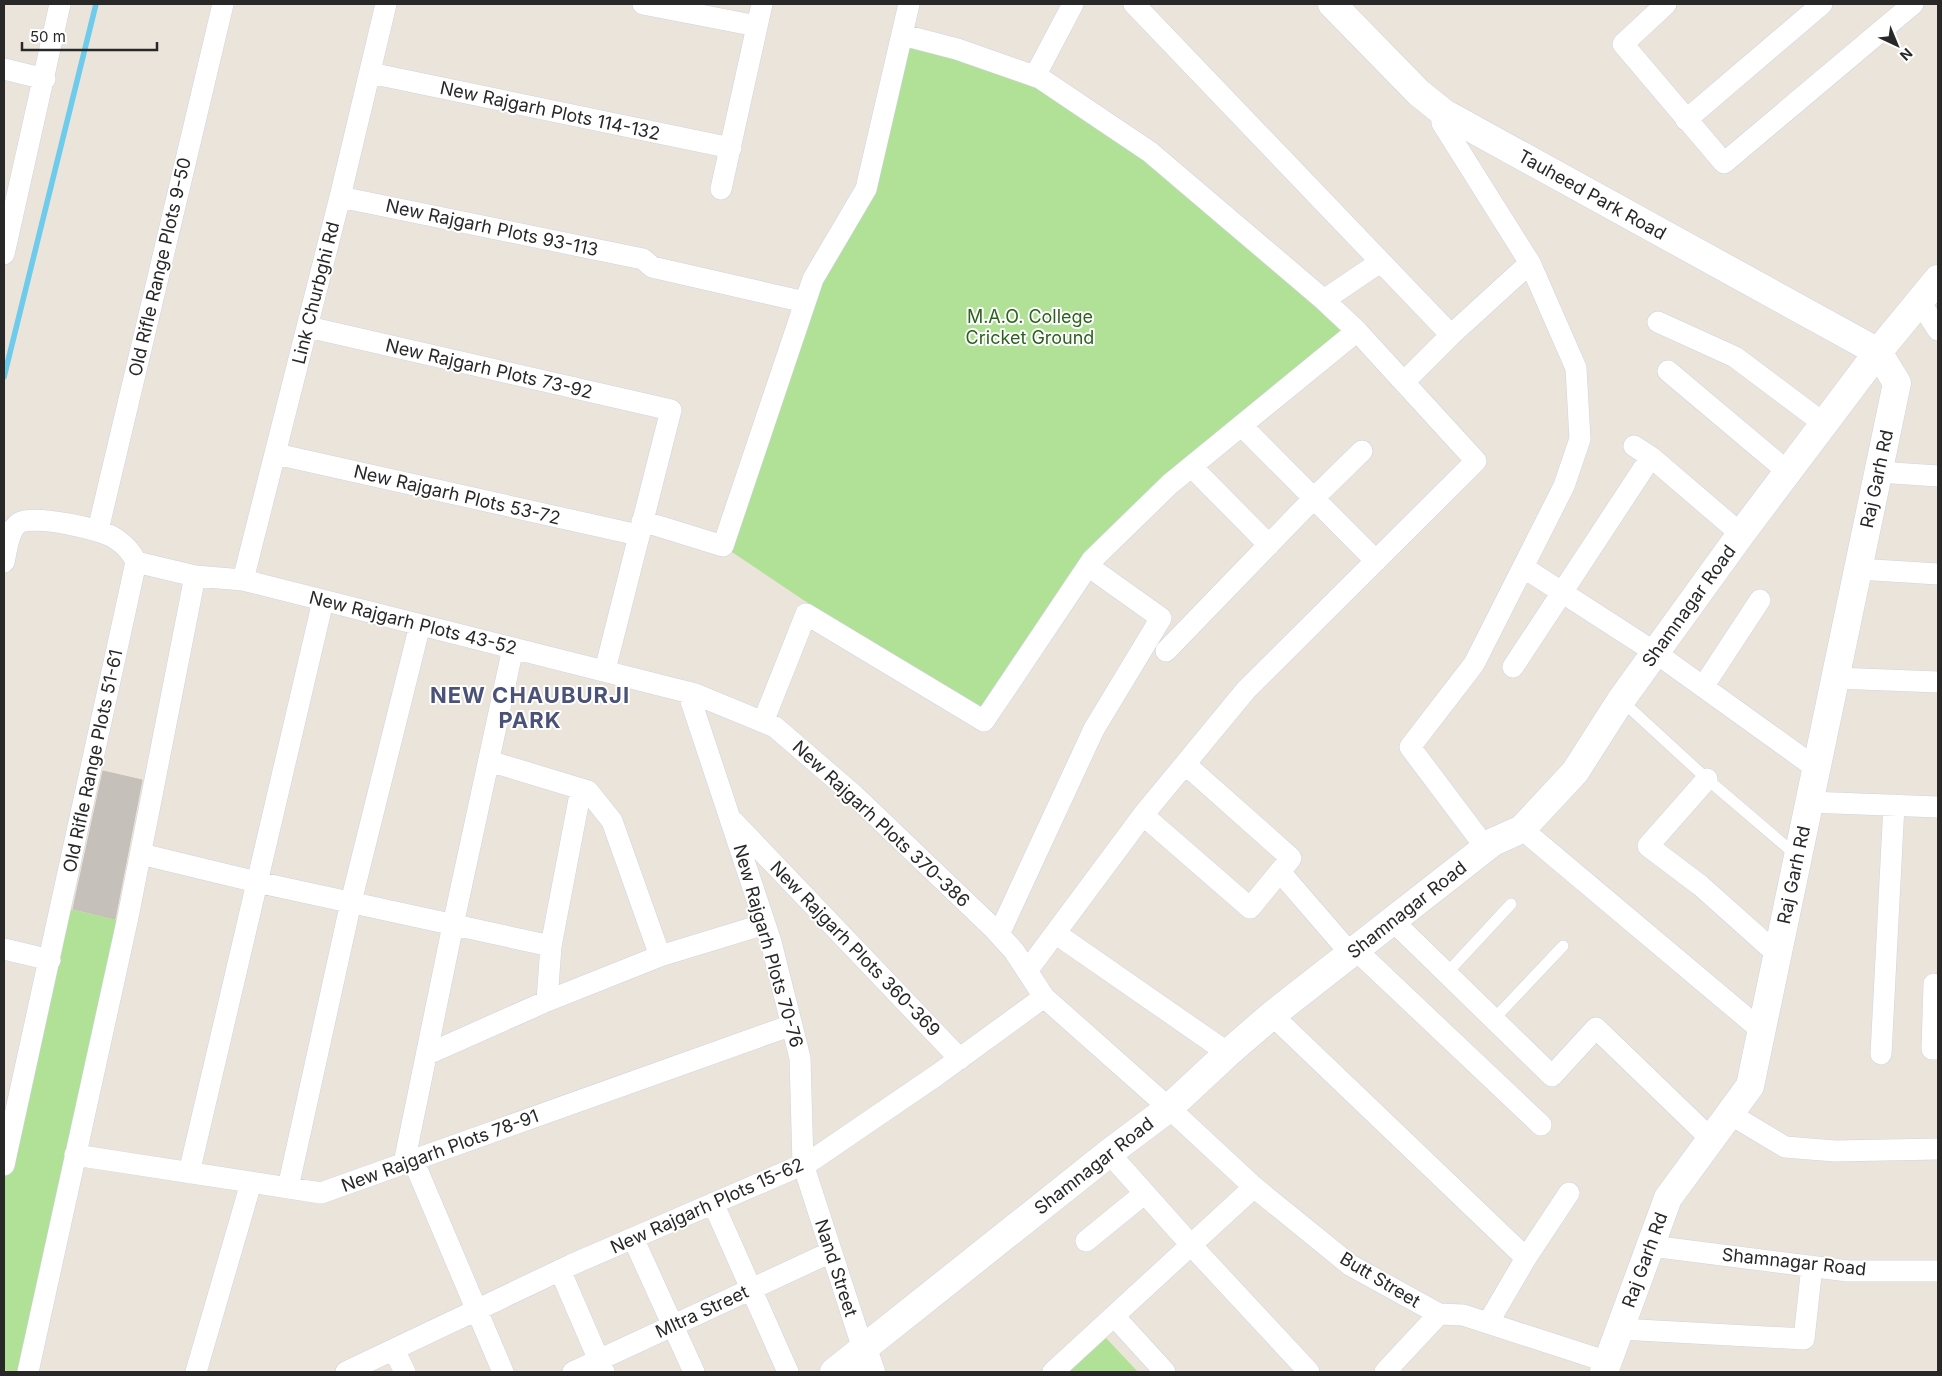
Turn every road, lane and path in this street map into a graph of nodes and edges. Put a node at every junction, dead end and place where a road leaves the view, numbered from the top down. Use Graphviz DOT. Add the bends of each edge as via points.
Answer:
graph roads {
  1 [pos="60,4"];
  2 [pos="223,4"];
  3 [pos="386,4"];
  4 [pos="643,4"];
  5 [pos="762,4"];
  6 [pos="909,4"];
  7 [pos="1073,4"];
  8 [pos="1134,4"];
  9 [pos="1332,4"];
  10 [pos="1666,4"];
  11 [pos="1822,4"];
  12 [pos="1913,4"];
  13 [pos="757,26"];
  14 [pos="903,35"];
  15 [pos="4,68"];
  16 [pos="370,73"];
  17 [pos="1035,76"];
  18 [pos="44,78"];
  19 [pos="1444,113"];
  20 [pos="1686,120"];
  21 [pos="731,148"];
  22 [pos="721,189"];
  23 [pos="340,197"];
  24 [pos="4,254"];
  25 [pos="1380,262"];
  26 [pos="1530,263"];
  27 [pos="1938,279"];
  28 [pos="1324,300"];
  29 [pos="805,302"];
  30 [pos="1920,302"];
  31 [pos="1658,322"];
  32 [pos="308,327"];
  33 [pos="1938,330"];
  34 [pos="1357,331"];
  35 [pos="1451,335"];
  36 [pos="1878,352"];
  37 [pos="1668,371"];
  38 [pos="1404,382"];
  39 [pos="1823,423"];
  40 [pos="1242,426"];
  41 [pos="1362,452"];
  42 [pos="276,454"];
  43 [pos="1192,467"];
  44 [pos="1788,472"];
  45 [pos="1878,472"];
  46 [pos="1938,476"];
  47 [pos="1314,498"];
  48 [pos="640,528"];
  49 [pos="98,530"];
  50 [pos="1741,534"];
  51 [pos="1269,545"];
  52 [pos="1376,561"];
  53 [pos="4,562"];
  54 [pos="136,562"];
  55 [pos="1088,566"];
  56 [pos="1523,567"];
  57 [pos="1858,569"];
  58 [pos="1938,574"];
  59 [pos="195,576"];
  60 [pos="243,580"];
  61 [pos="1562,592"];
  62 [pos="1760,600"];
  63 [pos="324,601"];
  64 [pos="420,625"];
  65 [pos="513,648"];
  66 [pos="1166,651"];
  67 [pos="1656,653"];
  68 [pos="1513,667"];
  69 [pos="605,670"];
  70 [pos="1835,678"];
  71 [pos="1938,682"];
  72 [pos="1703,687"];
  73 [pos="688,692"];
  74 [pos="1621,700"];
  75 [pos="763,722"];
  76 [pos="489,761"];
  77 [pos="1186,764"];
  78 [pos="1816,768"];
  79 [pos="1707,779"];
  80 [pos="581,789"];
  81 [pos="1809,802"];
  82 [pos="1894,805"];
  83 [pos="1938,807"];
  84 [pos="1143,815"];
  85 [pos="730,818"];
  86 [pos="1522,829"];
  87 [pos="1486,848"];
  88 [pos="141,854"];
  89 [pos="1798,857"];
  90 [pos="1280,872"];
  91 [pos="257,882"];
  92 [pos="351,902"];
  93 [pos="1511,904"];
  94 [pos="1393,921"];
  95 [pos="765,924"];
  96 [pos="453,925"];
  97 [pos="1056,933"];
  98 [pos="999,934"];
  99 [pos="551,946"];
  100 [pos="1563,946"];
  101 [pos="4,949"];
  102 [pos="1353,952"];
  103 [pos="1777,954"];
  104 [pos="660,956"];
  105 [pos="50,960"];
  106 [pos="1027,971"];
  107 [pos="1447,973"];
  108 [pos="1934,984"];
  109 [pos="1044,997"];
  110 [pos="547,1001"];
  111 [pos="1272,1016"];
  112 [pos="1494,1019"];
  113 [pos="792,1025"];
  114 [pos="1761,1030"];
  115 [pos="1938,1049"];
  116 [pos="1228,1053"];
  117 [pos="428,1054"];
  118 [pos="1881,1054"];
  119 [pos="960,1059"];
  120 [pos="1169,1108"];
  121 [pos="1730,1114"];
  122 [pos="1541,1125"];
  123 [pos="1712,1139"];
  124 [pos="1938,1148"];
  125 [pos="1109,1153"];
  126 [pos="76,1155"];
  127 [pos="409,1162"];
  128 [pos="803,1164"];
  129 [pos="4,1165"];
  130 [pos="189,1173"];
  131 [pos="251,1183"];
  132 [pos="1254,1186"];
  133 [pos="288,1188"];
  134 [pos="1145,1193"];
  135 [pos="1569,1193"];
  136 [pos="713,1204"];
  137 [pos="634,1238"];
  138 [pos="1086,1241"];
  139 [pos="1191,1245"];
  140 [pos="1650,1246"];
  141 [pos="831,1252"];
  142 [pos="1526,1258"];
  143 [pos="1812,1266"];
  144 [pos="560,1270"];
  145 [pos="1938,1271"];
  146 [pos="750,1289"];
  147 [pos="476,1310"];
  148 [pos="1439,1314"];
  149 [pos="1114,1316"];
  150 [pos="1488,1323"];
  151 [pos="673,1326"];
  152 [pos="1620,1328"];
  153 [pos="394,1350"];
  154 [pos="867,1361"];
  155 [pos="601,1366"];
  156 [pos="1606,1367"];
  157 [pos="28,1372"];
  158 [pos="196,1372"];
  159 [pos="346,1372"];
  160 [pos="404,1372"];
  161 [pos="503,1372"];
  162 [pos="573,1372"];
  163 [pos="694,1372"];
  164 [pos="788,1372"];
  165 [pos="834,1372"];
  166 [pos="1053,1372"];
  167 [pos="1165,1372"];
  168 [pos="1308,1372"];
  169 [pos="1385,1372"];
  1 -- 18 [label="street"];
  2 -- 49 [label="street, Old Rifle Range Plots 9-50"];
  3 -- 16 [label="street, Link Churbghi Rd"];
  4 -- 13 [label="street"];
  5 -- 13 [label="street"];
  6 -- 14 [label="street"];
  7 -- 17 [label="street"];
  8 -- 25 [label="street"];
  9 -- 19 [label="main road, Tauheed Park Road" via="1419,93"];
  10 -- 20 [label="street" via="1623,44"];
  11 -- 20 [label="street"];
  12 -- 20 [label="street" via="1724,163"];
  13 -- 21 [label="street"];
  14 -- 17 [label="street" via="957,49"];
  14 -- 29 [label="street" via="866,188 813,279"];
  15 -- 18 [label="street"];
  16 -- 21 [label="street, New Rajgarh Plots 114-132"];
  16 -- 23 [label="street, Link Churbghi Rd"];
  17 -- 28 [label="street" via="1150,152"];
  18 -- 24 [label="street"];
  19 -- 26 [label="street" via="1442,123"];
  19 -- 36 [label="main road, Tauheed Park Road"];
  21 -- 22 [label="street"];
  23 -- 29 [label="street, New Rajgarh Plots 93-113" via="643,259 652,267"];
  23 -- 32 [label="street, Link Churbghi Rd"];
  25 -- 28 [label="street"];
  25 -- 35 [label="street"];
  26 -- 35 [label="street"];
  26 -- 56 [label="street" via="1576,368 1580,440 1564,486"];
  27 -- 30 [label="main road, Shamnagar Road"];
  28 -- 34 [label="street"];
  29 -- 48 [label="street, New Rajgarh Plots 53-72" via="723,546"];
  30 -- 33 [label="street"];
  30 -- 36 [label="main road, Shamnagar Road"];
  31 -- 39 [label="street" via="1735,356"];
  32 -- 42 [label="street, Link Churbghi Rd"];
  32 -- 48 [label="street, New Rajgarh Plots 73-92" via="671,410"];
  34 -- 38 [label="street"];
  34 -- 40 [label="street"];
  35 -- 38 [label="street"];
  36 -- 39 [label="main road, Shamnagar Road"];
  36 -- 45 [label="main road, Raj Garh Rd" via="1897,383"];
  37 -- 44 [label="street"];
  38 -- 52 [label="street" via="1476,461"];
  39 -- 44 [label="main road, Shamnagar Road"];
  40 -- 43 [label="street"];
  40 -- 47 [label="street"];
  41 -- 47 [label="street"];
  42 -- 48 [label="street, New Rajgarh Plots 53-72"];
  42 -- 60 [label="street, Link Churbghi Rd"];
  43 -- 51 [label="street"];
  43 -- 55 [label="street" via="1170,484"];
  44 -- 50 [label="main road, Shamnagar Road"];
  45 -- 46 [label="street"];
  45 -- 57 [label="main road, Raj Garh Rd"];
  47 -- 51 [label="street"];
  47 -- 52 [label="street"];
  48 -- 69 [label="street"];
  49 -- 53 [label="street" via="34,519 18,524 11,531"];
  49 -- 54 [label="street" via="126,546"];
  50 -- 61 [label="street" via="1643,452"];
  50 -- 67 [label="main road, Shamnagar Road"];
  51 -- 66 [label="street"];
  52 -- 77 [label="street" via="1246,690"];
  54 -- 59 [label="street, New Rajgarh Plots 43-52"];
  54 -- 105 [label="street, Old Rifle Range Plots 51-61"];
  55 -- 75 [label="street" via="984,721 806,614"];
  55 -- 98 [label="street" via="1161,618 1094,729"];
  56 -- 61 [label="street"];
  56 -- 87 [label="street" via="1474,664 1410,747"];
  57 -- 58 [label="street"];
  57 -- 70 [label="main road, Raj Garh Rd"];
  59 -- 60 [label="street, New Rajgarh Plots 43-52"];
  59 -- 88 [label="street"];
  60 -- 63 [label="street, New Rajgarh Plots 43-52"];
  61 -- 67 [label="street"];
  61 -- 68 [label="street"];
  62 -- 72 [label="street"];
  63 -- 64 [label="street, New Rajgarh Plots 43-52"];
  63 -- 91 [label="street"];
  64 -- 65 [label="street, New Rajgarh Plots 43-52"];
  64 -- 92 [label="street"];
  65 -- 69 [label="street, New Rajgarh Plots 43-52"];
  65 -- 76 [label="street"];
  67 -- 72 [label="street"];
  67 -- 74 [label="main road, Shamnagar Road"];
  69 -- 73 [label="street, New Rajgarh Plots 43-52"];
  70 -- 71 [label="street"];
  70 -- 78 [label="main road, Raj Garh Rd"];
  72 -- 78 [label="street"];
  73 -- 75 [label="street, New Rajgarh Plots 370-386"];
  73 -- 85 [label="street, New Rajgarh Plots 70-76"];
  74 -- 79 [label="lane"];
  74 -- 86 [label="main road, Shamnagar Road" via="1575,772"];
  75 -- 98 [label="street, New Rajgarh Plots 370-386" via="775,727 854,795"];
  76 -- 80 [label="street"];
  76 -- 96 [label="street"];
  77 -- 84 [label="street"];
  77 -- 90 [label="street" via="1291,858"];
  78 -- 81 [label="main road, Raj Garh Rd"];
  79 -- 89 [label="lane"];
  79 -- 103 [label="street" via="1648,846 1701,886"];
  80 -- 99 [label="street"];
  80 -- 104 [label="street" via="588,791 612,821"];
  81 -- 82 [label="street"];
  81 -- 89 [label="main road, Raj Garh Rd"];
  82 -- 83 [label="street"];
  82 -- 118 [label="street"];
  84 -- 90 [label="street" via="1250,908"];
  84 -- 97 [label="street"];
  85 -- 95 [label="street, New Rajgarh Plots 70-76"];
  85 -- 119 [label="street, New Rajgarh Plots 360-369"];
  86 -- 87 [label="main road, Shamnagar Road"];
  86 -- 114 [label="street"];
  87 -- 94 [label="main road, Shamnagar Road"];
  88 -- 91 [label="street"];
  88 -- 126 [label="street"];
  89 -- 103 [label="main road, Raj Garh Rd"];
  90 -- 102 [label="street"];
  91 -- 92 [label="street"];
  91 -- 130 [label="street"];
  92 -- 96 [label="street"];
  92 -- 133 [label="street"];
  93 -- 107 [label="lane"];
  94 -- 102 [label="main road, Shamnagar Road"];
  94 -- 107 [label="street"];
  95 -- 104 [label="street"];
  95 -- 113 [label="street, New Rajgarh Plots 70-76"];
  96 -- 99 [label="street"];
  96 -- 117 [label="street"];
  97 -- 106 [label="street"];
  97 -- 116 [label="street"];
  98 -- 106 [label="street, New Rajgarh Plots 370-386"];
  99 -- 110 [label="street"];
  100 -- 112 [label="lane"];
  101 -- 105 [label="street"];
  102 -- 111 [label="main road, Shamnagar Road"];
  102 -- 122 [label="street"];
  103 -- 114 [label="main road, Raj Garh Rd"];
  104 -- 110 [label="street"];
  105 -- 129 [label="street, Old Rifle Range Plots 51-61"];
  106 -- 109 [label="street, New Rajgarh Plots 370-386"];
  107 -- 112 [label="street"];
  108 -- 115 [label="street" via="1932,1049"];
  109 -- 119 [label="street, New Rajgarh Plots 15-62"];
  109 -- 120 [label="street, New Rajgarh Plots 370-386"];
  110 -- 117 [label="street"];
  111 -- 116 [label="main road, Shamnagar Road"];
  111 -- 142 [label="street"];
  112 -- 123 [label="street" via="1552,1076 1596,1028"];
  113 -- 127 [label="street, New Rajgarh Plots 78-91"];
  113 -- 128 [label="street, New Rajgarh Plots 70-76" via="800,1058"];
  114 -- 121 [label="main road, Raj Garh Rd" via="1750,1086"];
  116 -- 120 [label="main road, Shamnagar Road"];
  117 -- 127 [label="street"];
  119 -- 128 [label="street, New Rajgarh Plots 15-62"];
  120 -- 125 [label="main road, Shamnagar Road"];
  120 -- 132 [label="street, Butt Street"];
  121 -- 123 [label="main road, Raj Garh Rd"];
  121 -- 124 [label="street" via="1785,1146 1835,1151"];
  123 -- 140 [label="main road, Raj Garh Rd" via="1668,1198"];
  125 -- 134 [label="street"];
  125 -- 154 [label="main road, Shamnagar Road"];
  126 -- 130 [label="street, New Rajgarh Plots 78-91"];
  126 -- 157 [label="street"];
  127 -- 133 [label="street, New Rajgarh Plots 78-91" via="321,1193"];
  127 -- 147 [label="street"];
  128 -- 136 [label="street, New Rajgarh Plots 15-62"];
  128 -- 141 [label="street, Nand Street"];
  130 -- 131 [label="street, New Rajgarh Plots 78-91"];
  131 -- 133 [label="street, New Rajgarh Plots 78-91"];
  131 -- 158 [label="street"];
  132 -- 139 [label="street"];
  132 -- 148 [label="street, Butt Street" via="1350,1265"];
  134 -- 138 [label="street"];
  134 -- 139 [label="street"];
  135 -- 142 [label="street"];
  136 -- 137 [label="street, New Rajgarh Plots 15-62"];
  136 -- 146 [label="street"];
  137 -- 144 [label="street, New Rajgarh Plots 15-62"];
  137 -- 151 [label="street"];
  139 -- 149 [label="street"];
  139 -- 168 [label="street"];
  140 -- 143 [label="street, Shamnagar Road"];
  140 -- 152 [label="main road, Raj Garh Rd"];
  141 -- 146 [label="street, MItra Street"];
  141 -- 154 [label="street, Nand Street"];
  142 -- 150 [label="street"];
  143 -- 145 [label="street, Shamnagar Road" via="1848,1271"];
  143 -- 152 [label="street" via="1804,1339"];
  144 -- 147 [label="street, New Rajgarh Plots 15-62"];
  144 -- 155 [label="street"];
  146 -- 151 [label="street, MItra Street"];
  146 -- 164 [label="street"];
  147 -- 153 [label="street, New Rajgarh Plots 15-62"];
  147 -- 161 [label="street"];
  148 -- 150 [label="street, Butt Street" via="1463,1315"];
  148 -- 169 [label="street"];
  149 -- 166 [label="street"];
  149 -- 167 [label="street"];
  150 -- 156 [label="street, Butt Street"];
  151 -- 155 [label="street, MItra Street"];
  151 -- 163 [label="street"];
  152 -- 156 [label="main road, Raj Garh Rd"];
  153 -- 159 [label="street, New Rajgarh Plots 15-62"];
  153 -- 160 [label="street"];
  154 -- 165 [label="main road, Shamnagar Road"];
  155 -- 162 [label="street, MItra Street"];
}
